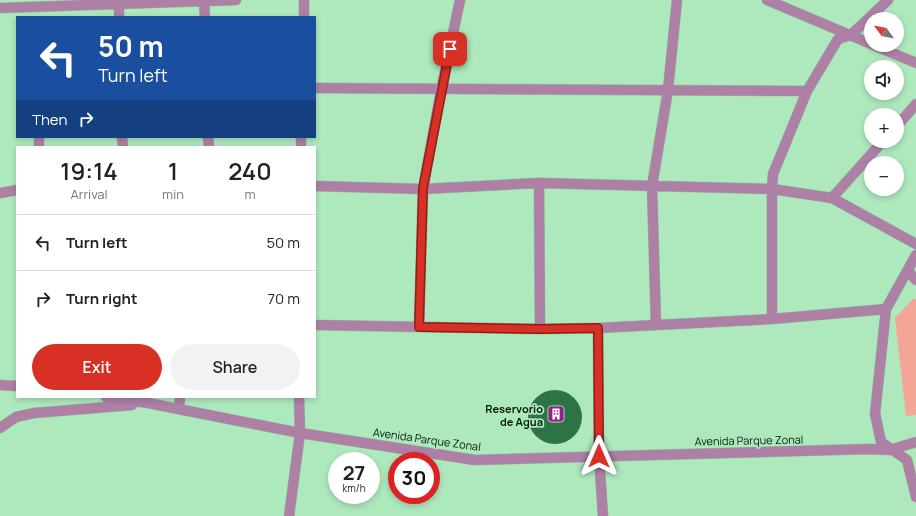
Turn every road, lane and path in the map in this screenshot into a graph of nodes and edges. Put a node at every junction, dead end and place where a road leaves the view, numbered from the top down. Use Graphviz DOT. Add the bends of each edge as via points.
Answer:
graph roads {
  1 [pos="236,0"];
  2 [pos="304,0"];
  3 [pos="460,0"];
  4 [pos="677,0"];
  5 [pos="767,0"];
  6 [pos="888,0"];
  7 [pos="204,1"];
  8 [pos="119,2"];
  9 [pos="0,8"];
  10 [pos="35,12"];
  11 [pos="119,16"];
  12 [pos="205,16"];
  13 [pos="304,16"];
  14 [pos="851,36"];
  15 [pos="864,42"];
  16 [pos="888,52"];
  17 [pos="916,64"];
  18 [pos="316,88"];
  19 [pos="441,90"];
  20 [pos="668,90"];
  21 [pos="807,92"];
  22 [pos="916,104"];
  23 [pos="904,118"];
  24 [pos="877,148"];
  25 [pos="539,183"];
  26 [pos="316,186"];
  27 [pos="652,186"];
  28 [pos="423,188"];
  29 [pos="772,189"];
  30 [pos="16,190"];
  31 [pos="0,193"];
  32 [pos="832,198"];
  33 [pos="916,244"];
  34 [pos="916,255"];
  35 [pos="908,271"];
  36 [pos="916,280"];
  37 [pos="886,310"];
  38 [pos="772,319"];
  39 [pos="316,325"];
  40 [pos="656,325"];
  41 [pos="419,327"];
  42 [pos="598,328"];
  43 [pos="540,329"];
  44 [pos="0,385"];
  45 [pos="16,386"];
  46 [pos="113,398"];
  47 [pos="180,398"];
  48 [pos="299,398"];
  49 [pos="148,403"];
  50 [pos="180,409"];
  51 [pos="0,428"];
  52 [pos="300,433"];
  53 [pos="916,442"];
  54 [pos="890,450"];
  55 [pos="599,456"];
  56 [pos="916,497"];
  57 [pos="289,516"];
  58 [pos="603,516"];
  1 -- 7 [label="street"];
  2 -- 13 [label="street"];
  3 -- 19 [label="street"];
  4 -- 20 [label="street"];
  5 -- 14 [label="street"];
  6 -- 14 [label="street"];
  7 -- 8 [label="street"];
  7 -- 12 [label="street"];
  8 -- 10 [label="street"];
  8 -- 11 [label="street"];
  9 -- 10 [label="street"];
  14 -- 15 [label="street"];
  14 -- 21 [label="street" via="838,39"];
  16 -- 17 [label="street"];
  18 -- 19 [label="street"];
  19 -- 20 [label="street"];
  19 -- 28 [label="street"];
  20 -- 21 [label="street"];
  20 -- 27 [label="street"];
  21 -- 29 [label="street" via="773,174"];
  22 -- 23 [label="street"];
  24 -- 32 [label="street"];
  25 -- 27 [label="street"];
  25 -- 28 [label="street"];
  25 -- 43 [label="street"];
  26 -- 28 [label="street"];
  27 -- 29 [label="street"];
  27 -- 40 [label="street"];
  28 -- 41 [label="street"];
  29 -- 32 [label="street"];
  29 -- 38 [label="street"];
  30 -- 31 [label="street"];
  32 -- 33 [label="street"];
  34 -- 35 [label="street"];
  35 -- 36 [label="street"];
  35 -- 37 [label="street"];
  37 -- 38 [label="street"];
  37 -- 54 [label="street" via="875,414 880,442"];
  38 -- 40 [label="street"];
  39 -- 41 [label="street"];
  40 -- 42 [label="street"];
  41 -- 43 [label="street"];
  42 -- 43 [label="street"];
  42 -- 55 [label="street"];
  44 -- 45 [label="street"];
  46 -- 49 [label="street, Avenida Parque Zonal"];
  47 -- 50 [label="street"];
  48 -- 52 [label="street"];
  49 -- 50 [label="street, Avenida Parque Zonal"];
  49 -- 51 [label="street" via="34,413 16,417"];
  50 -- 52 [label="street, Avenida Parque Zonal"];
  52 -- 55 [label="street, Avenida Parque Zonal" via="475,460"];
  52 -- 57 [label="street"];
  53 -- 54 [label="street, Avenida Parque Zonal"];
  54 -- 55 [label="street, Avenida Parque Zonal"];
  54 -- 56 [label="street" via="907,460"];
  55 -- 58 [label="street"];
}
